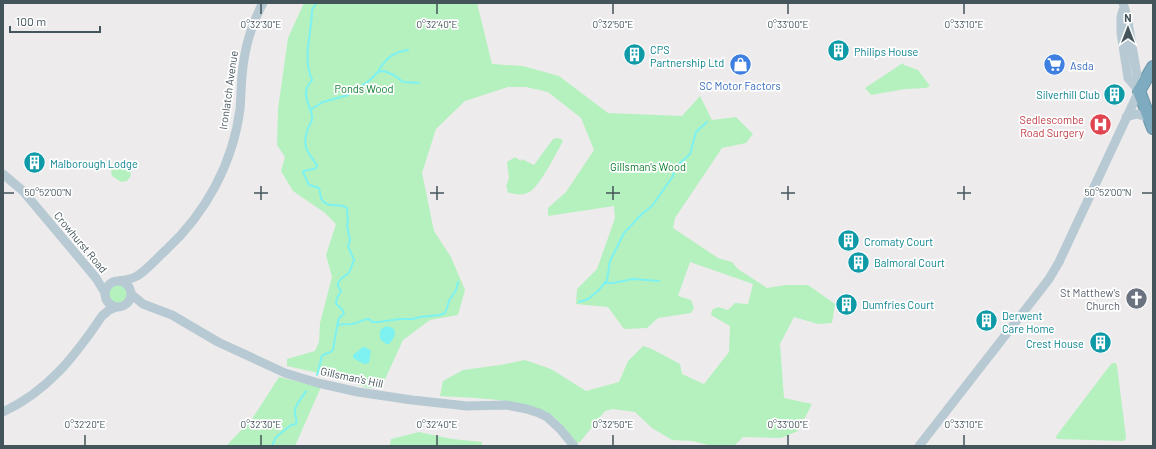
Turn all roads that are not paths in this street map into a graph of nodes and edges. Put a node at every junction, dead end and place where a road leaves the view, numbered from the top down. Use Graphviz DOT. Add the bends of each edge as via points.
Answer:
graph roads {
  1 [pos="263,3"];
  2 [pos="1123,6"];
  3 [pos="1153,67"];
  4 [pos="1139,91"];
  5 [pos="1126,117"];
  6 [pos="1151,123"];
  7 [pos="3,174"];
  8 [pos="137,276"];
  9 [pos="96,278"];
  10 [pos="116,281"];
  11 [pos="130,292"];
  12 [pos="105,296"];
  13 [pos="143,304"];
  14 [pos="120,306"];
  15 [pos="102,316"];
  16 [pos="3,412"];
  17 [pos="572,445"];
  18 [pos="919,446"];
  1 -- 8 [label="street, Ironlatch Avenue" via="249,36 237,127 222,173 211,195 186,231"];
  2 -- 4 [label="street" via="1127,16"];
  3 -- 4 [label="highway"];
  4 -- 5 [label="street"];
  4 -- 6 [label="highway"];
  5 -- 6 [label="street" via="1137,114"];
  5 -- 18 [label="street" via="1072,236 1049,279"];
  7 -- 9 [label="street, Crowhurst Road" via="23,191"];
  8 -- 10 [label="street, Ironlatch Avenue"];
  8 -- 11 [label="street"];
  9 -- 10 [label="street" via="106,282"];
  9 -- 12 [label="street, Crowhurst Road"];
  10 -- 11 [label="street" via="126,284"];
  10 -- 12 [label="street" via="107,286"];
  11 -- 13 [label="street, Gillsman's Hill"];
  11 -- 14 [label="street" via="129,300"];
  12 -- 14 [label="street" via="110,304"];
  12 -- 15 [label="street" via="106,307"];
  13 -- 14 [label="street"];
  13 -- 17 [label="street, Gillsman's Hill" via="172,315 218,342 285,373 358,392 466,406 506,405 527,409 547,418 560,429"];
  14 -- 15 [label="street"];
  15 -- 16 [label="street" via="67,365 21,404"];
}
